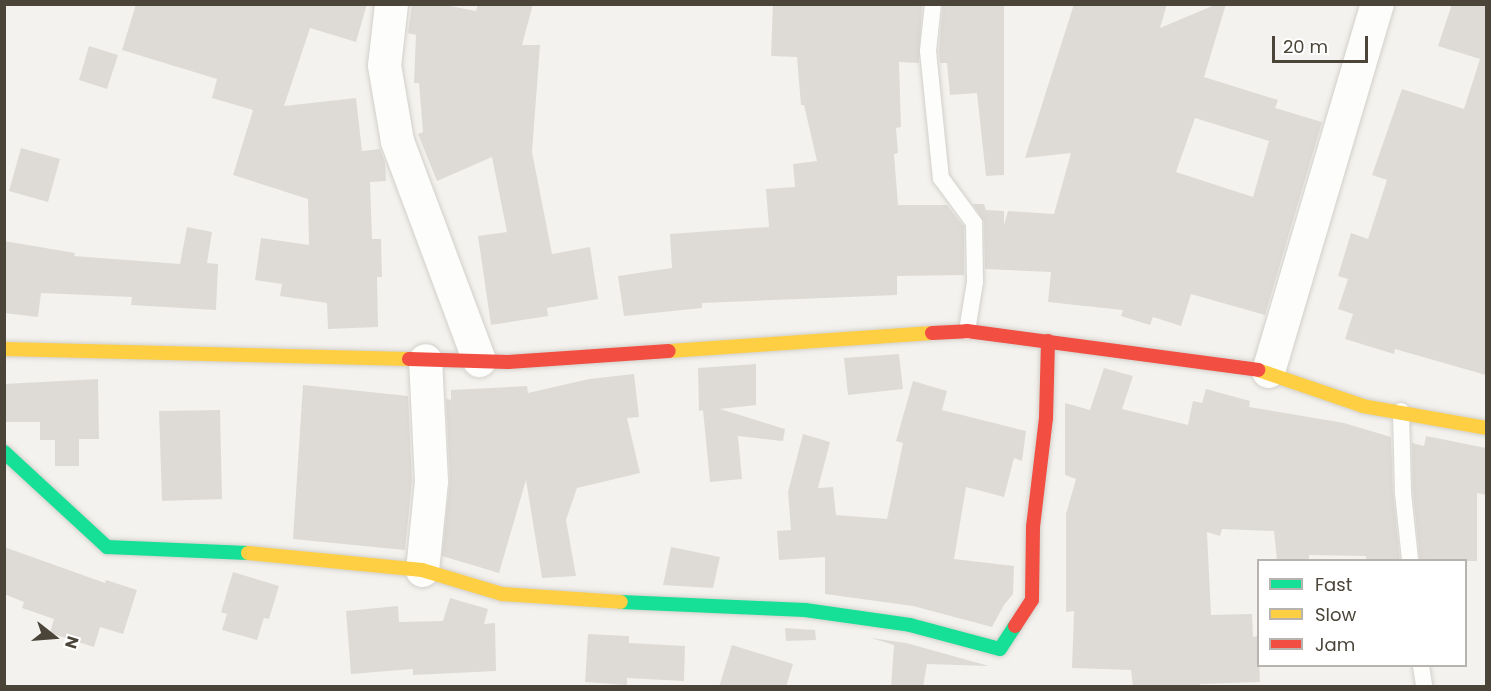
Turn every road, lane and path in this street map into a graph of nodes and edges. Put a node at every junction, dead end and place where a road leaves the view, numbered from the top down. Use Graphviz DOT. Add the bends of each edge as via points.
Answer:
graph roads {
  1 [pos="391,4"];
  2 [pos="933,4"];
  3 [pos="1377,4"];
  4 [pos="967,331"];
  5 [pos="1048,341"];
  6 [pos="4,349"];
  7 [pos="425,360"];
  8 [pos="479,360"];
  9 [pos="1268,371"];
  10 [pos="1401,411"];
  11 [pos="1486,428"];
  12 [pos="4,452"];
  13 [pos="1410,559"];
  14 [pos="422,570"];
  15 [pos="1421,667"];
  16 [pos="1424,687"];
  1 -- 8 [label="street" via="384,64 398,141"];
  2 -- 4 [label="lane" via="928,51 941,178 974,223 975,282"];
  3 -- 9 [label="street"];
  4 -- 5 [label="street"];
  4 -- 8 [label="street" via="508,362"];
  5 -- 9 [label="street"];
  5 -- 14 [label="street" via="1046,418 1033,527 1032,600 1000,649 910,625 805,610 502,594"];
  6 -- 7 [label="street"];
  7 -- 8 [label="street"];
  7 -- 14 [label="street" via="431,481"];
  9 -- 10 [label="street" via="1363,405"];
  10 -- 11 [label="street"];
  10 -- 13 [label="lane"];
  12 -- 14 [label="street" via="107,547 250,553"];
  15 -- 16 [label="lane"];
}
